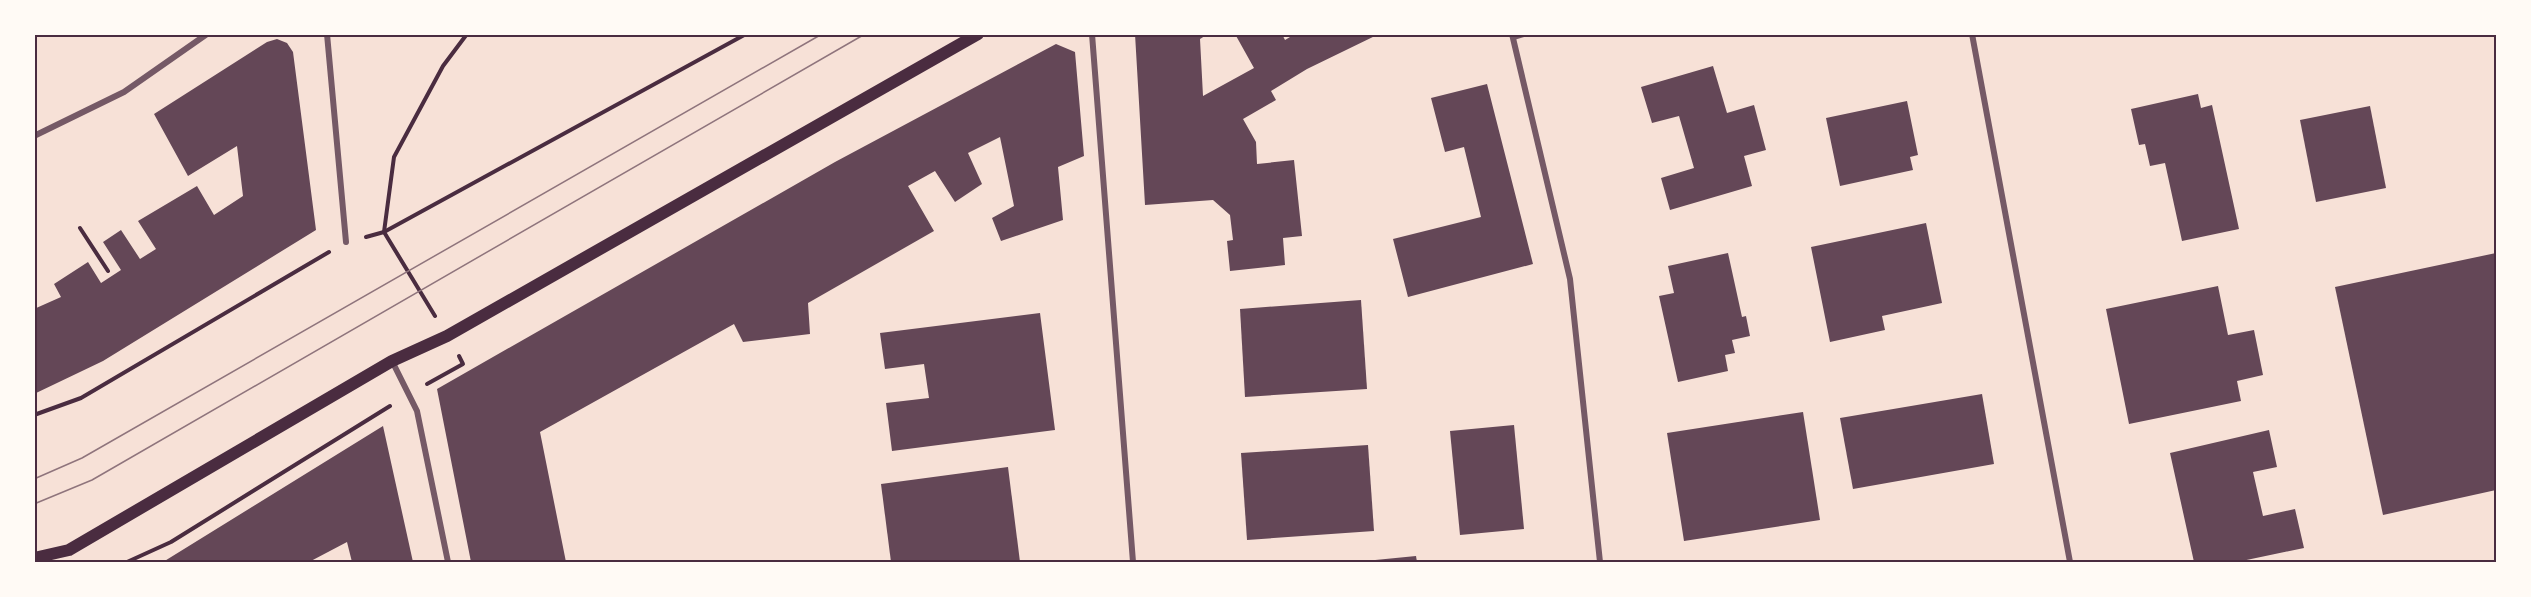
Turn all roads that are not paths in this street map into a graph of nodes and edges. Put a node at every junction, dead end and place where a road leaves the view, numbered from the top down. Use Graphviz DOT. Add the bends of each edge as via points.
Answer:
graph roads {
  1 [pos="207,34"];
  2 [pos="327,34"];
  3 [pos="978,34"];
  4 [pos="1092,34"];
  5 [pos="1524,34"];
  6 [pos="1972,34"];
  7 [pos="1513,36"];
  8 [pos="34,136"];
  9 [pos="346,242"];
  10 [pos="392,361"];
  11 [pos="34,558"];
  12 [pos="447,562"];
  13 [pos="1133,562"];
  14 [pos="1600,562"];
  15 [pos="2070,562"];
  1 -- 8 [label="street" via="123,92"];
  2 -- 9 [label="street"];
  3 -- 10 [label="main road" via="447,336"];
  4 -- 13 [label="street"];
  5 -- 7 [label="street"];
  6 -- 15 [label="street"];
  7 -- 14 [label="street" via="1570,279"];
  10 -- 11 [label="main road" via="69,550"];
  10 -- 12 [label="street" via="417,411"];
}
